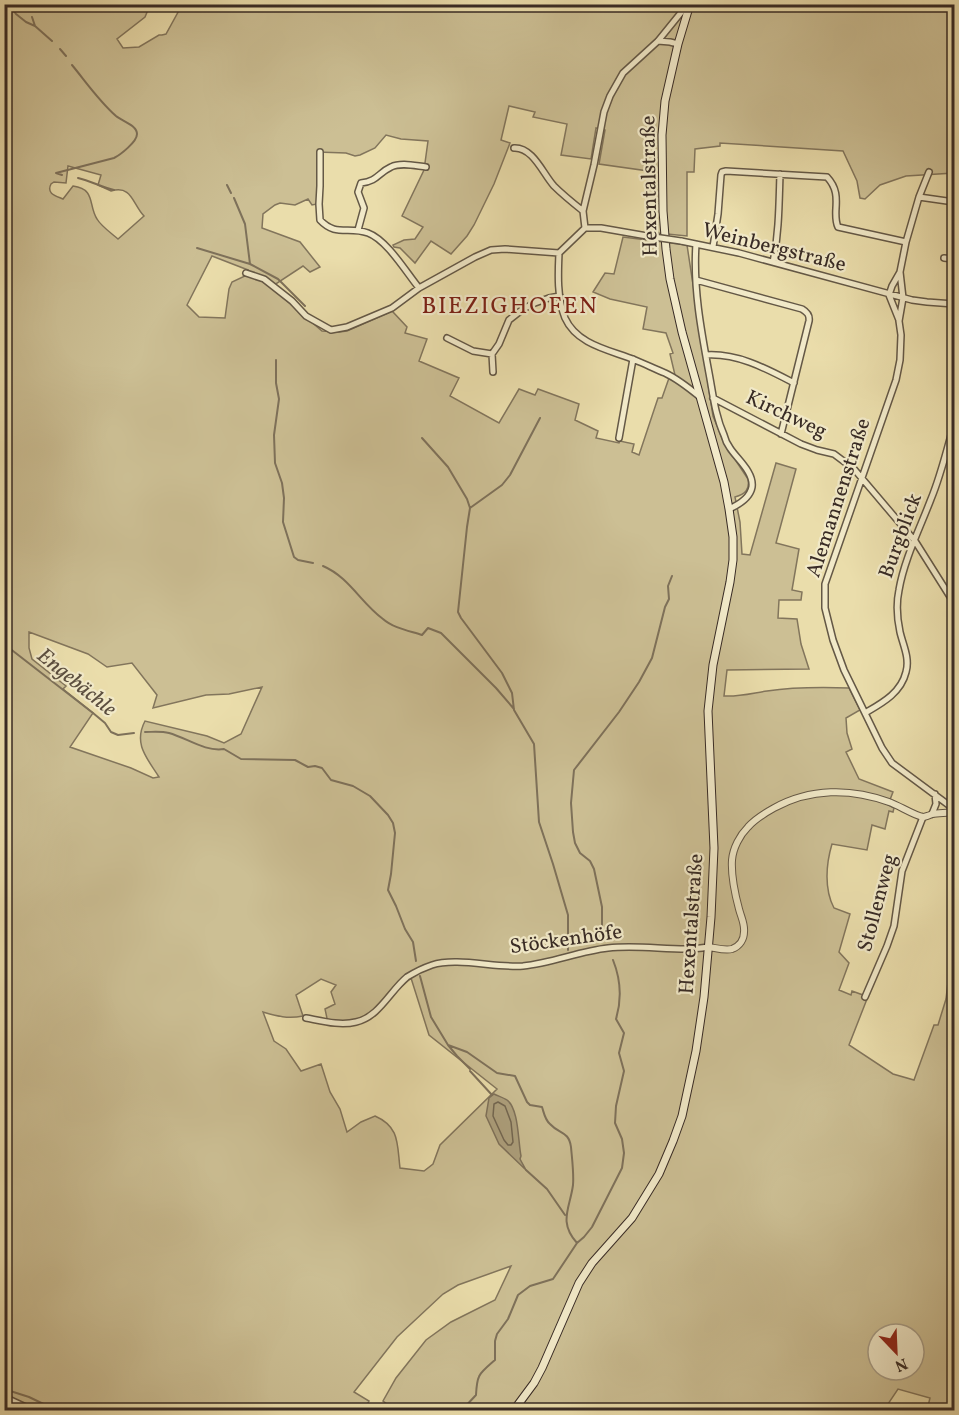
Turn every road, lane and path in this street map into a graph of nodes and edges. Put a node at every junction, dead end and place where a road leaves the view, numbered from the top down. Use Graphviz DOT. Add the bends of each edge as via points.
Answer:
graph roads {
  1 [pos="689,4"];
  2 [pos="658,41"];
  3 [pos="678,44"];
  4 [pos="514,148"];
  5 [pos="320,152"];
  6 [pos="426,167"];
  7 [pos="929,172"];
  8 [pos="780,174"];
  9 [pos="919,197"];
  10 [pos="954,202"];
  11 [pos="583,211"];
  12 [pos="585,228"];
  13 [pos="358,230"];
  14 [pos="906,242"];
  15 [pos="696,244"];
  16 [pos="713,247"];
  17 [pos="559,253"];
  18 [pos="944,258"];
  19 [pos="954,259"];
  20 [pos="773,262"];
  21 [pos="900,272"];
  22 [pos="246,273"];
  23 [pos="696,280"];
  24 [pos="418,288"];
  25 [pos="890,295"];
  26 [pos="560,296"];
  27 [pos="903,298"];
  28 [pos="954,304"];
  29 [pos="899,321"];
  30 [pos="447,338"];
  31 [pos="492,354"];
  32 [pos="706,355"];
  33 [pos="633,359"];
  34 [pos="493,372"];
  35 [pos="794,383"];
  36 [pos="700,397"];
  37 [pos="713,398"];
  38 [pos="954,424"];
  39 [pos="782,434"];
  40 [pos="619,438"];
  41 [pos="862,479"];
  42 [pos="729,509"];
  43 [pos="915,541"];
  44 [pos="954,603"];
  45 [pos="865,713"];
  46 [pos="935,794"];
  47 [pos="954,811"];
  48 [pos="932,814"];
  49 [pos="923,817"];
  50 [pos="709,947"];
  51 [pos="864,997"];
  52 [pos="306,1018"];
  53 [pos="4,1397"];
  54 [pos="32,1410"];
  55 [pos="514,1410"];
  1 -- 2 [label="street, Hexentalstraße"];
  1 -- 3 [label="main road, Hexentalstraße"];
  2 -- 3 [label="street"];
  2 -- 11 [label="street, Hexentalstraße" via="623,73 610,96"];
  3 -- 36 [label="main road, Hexentalstraße" via="662,135 663,211 672,288"];
  4 -- 11 [label="street" via="527,152 552,183"];
  5 -- 13 [label="street" via="320,220 331,229"];
  6 -- 13 [label="street" via="398,165 373,181 361,183 357,192 364,208"];
  7 -- 9 [label="street, Alemannenstraße"];
  8 -- 14 [label="street" via="827,177 837,196 838,227"];
  8 -- 16 [label="street" via="722,172"];
  8 -- 20 [label="street"];
  9 -- 10 [label="street"];
  9 -- 14 [label="street, Alemannenstraße"];
  11 -- 12 [label="street, Hexentalstraße"];
  12 -- 15 [label="street, Weinbergstraße, bridge"];
  12 -- 17 [label="street"];
  13 -- 24 [label="street" via="384,243"];
  14 -- 21 [label="street, Alemannenstraße"];
  15 -- 16 [label="street, Weinbergstraße"];
  15 -- 23 [label="street"];
  16 -- 20 [label="street, Weinbergstraße"];
  17 -- 24 [label="street" via="491,250"];
  17 -- 26 [label="street"];
  18 -- 19 [label="street"];
  20 -- 25 [label="street, Weinbergstraße"];
  21 -- 25 [label="street, Alemannenstraße"];
  21 -- 27 [label="street, Alemannenstraße"];
  22 -- 24 [label="street" via="264,279 306,316 331,330 392,308"];
  23 -- 32 [label="street"];
  23 -- 35 [label="street" via="809,315"];
  25 -- 27 [label="street, Weinbergstraße"];
  25 -- 29 [label="street, Alemannenstraße"];
  26 -- 31 [label="street" via="535,303 509,320"];
  26 -- 33 [label="street" via="566,320 579,336"];
  27 -- 28 [label="street, Weinbergstraße"];
  27 -- 29 [label="street, Alemannenstraße"];
  29 -- 41 [label="street, Alemannenstraße" via="896,380"];
  30 -- 31 [label="street" via="473,351"];
  31 -- 34 [label="street"];
  32 -- 35 [label="street" via="719,354 764,367"];
  32 -- 37 [label="street"];
  33 -- 36 [label="street" via="673,378"];
  33 -- 40 [label="street"];
  35 -- 39 [label="street"];
  36 -- 42 [label="main road, Hexentalstraße"];
  37 -- 39 [label="street, Kirchweg"];
  37 -- 42 [label="street" via="724,437 751,478 752,488 747,496"];
  38 -- 43 [label="street, Burgblick"];
  39 -- 41 [label="street, Kirchweg" via="834,454"];
  41 -- 43 [label="street, Kirchweg"];
  41 -- 45 [label="street, Alemannenstraße" via="825,584 825,608 844,670"];
  42 -- 50 [label="main road, Hexentalstraße" via="733,560 712,665 708,711 714,848"];
  43 -- 44 [label="street, Kirchweg"];
  43 -- 45 [label="street, Burgblick" via="900,582 898,600 897,617 908,662 906,673 888,700"];
  45 -- 46 [label="street, Alemannenstraße" via="892,763"];
  46 -- 47 [label="street, Alemannenstraße"];
  46 -- 48 [label="street"];
  47 -- 48 [label="street"];
  48 -- 49 [label="street"];
  49 -- 50 [label="street" via="890,802 845,792 818,792 797,798 761,816 745,830 733,855 733,878 744,923 742,942 731,949"];
  49 -- 51 [label="street, Stollenweg" via="902,871 894,926"];
  50 -- 52 [label="street, Stöckenhöfe" via="611,948 522,966 433,964 407,978 365,1019 344,1024"];
  50 -- 55 [label="main road, Hexentalstraße" via="696,1051 674,1141 638,1209 579,1283 543,1368"];
  53 -- 54 [label="street"];
}
